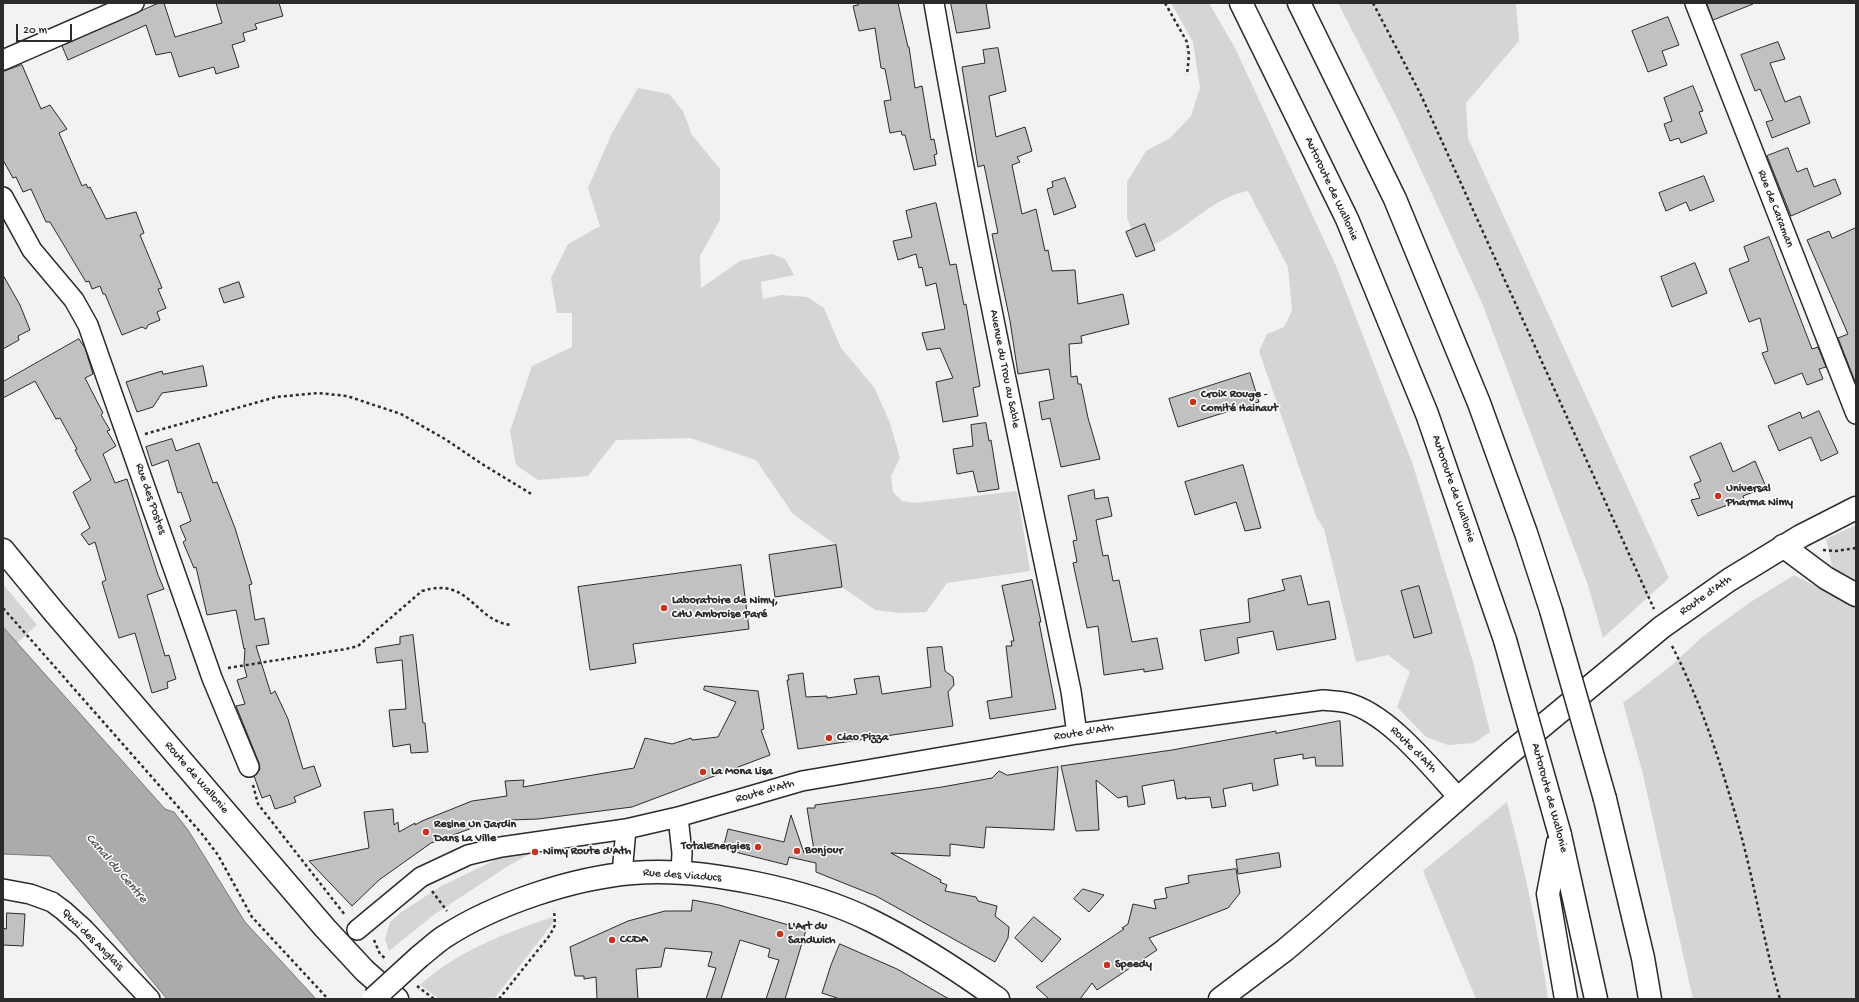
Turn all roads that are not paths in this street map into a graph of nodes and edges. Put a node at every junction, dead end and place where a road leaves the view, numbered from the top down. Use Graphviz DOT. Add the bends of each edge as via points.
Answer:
graph roads {
  1 [pos="134,3"];
  2 [pos="934,3"];
  3 [pos="1241,3"];
  4 [pos="1299,3"];
  5 [pos="1695,3"];
  6 [pos="3,60"];
  7 [pos="3,197"];
  8 [pos="3,218"];
  9 [pos="29,244"];
  10 [pos="1856,414"];
  11 [pos="1856,508"];
  12 [pos="1783,546"];
  13 [pos="3,550"];
  14 [pos="1856,595"];
  15 [pos="1077,734"];
  16 [pos="249,767"];
  17 [pos="1459,798"];
  18 [pos="678,817"];
  19 [pos="626,829"];
  20 [pos="1560,835"];
  21 [pos="681,873"];
  22 [pos="622,874"];
  23 [pos="3,889"];
  24 [pos="357,930"];
  25 [pos="1643,958"];
  26 [pos="150,999"];
  27 [pos="373,999"];
  28 [pos="397,999"];
  29 [pos="998,999"];
  30 [pos="1220,999"];
  31 [pos="1566,999"];
  32 [pos="1596,999"];
  33 [pos="1650,999"];
  34 [pos="1664,999"];
  1 -- 6 [label="street"];
  2 -- 15 [label="street, Avenue du Trou au Sable" via="1007,386 1071,691"];
  3 -- 20 [label="main road, Autoroute de Wallonie, bridge" via="1347,219 1427,414 1505,640"];
  4 -- 25 [label="main road, bridge" via="1396,199 1479,403 1526,533 1551,610 1605,799"];
  5 -- 10 [label="street, Rue de Caraman"];
  7 -- 9 [label="street, Rue des Postes"];
  8 -- 9 [label="street, Rue des Postes"];
  9 -- 16 [label="street, Rue des Postes" via="74,300 88,325 210,670"];
  11 -- 12 [label="main road, Route d'Ath"];
  12 -- 14 [label="main road" via="1826,578"];
  12 -- 17 [label="main road, Route d'Ath" via="1662,627"];
  13 -- 28 [label="main road, Route de Wallonie" via="325,928 365,971"];
  15 -- 17 [label="street, Route d'Ath" via="1323,700 1348,703 1395,729"];
  15 -- 18 [label="street, Route d'Ath" via="802,781"];
  17 -- 30 [label="main road, Route d'Ath" via="1285,950"];
  18 -- 19 [label="street"];
  18 -- 21 [label="street" via="682,853"];
  19 -- 22 [label="street"];
  19 -- 24 [label="street" via="501,847 468,855 421,877"];
  20 -- 31 [label="main road" via="1548,894"];
  20 -- 32 [label="main road, Autoroute de Wallonie"];
  21 -- 22 [label="main road, Rue des Viaducs"];
  21 -- 29 [label="main road, Rue des Viaducs" via="748,882 801,894 836,906 898,936"];
  22 -- 27 [label="main road, Rue des Viaducs, bridge" via="554,889 486,914 460,927 419,957"];
  23 -- 26 [label="street, Quai des Anglais" via="30,894 52,902 84,929"];
  25 -- 33 [label="main road"];
  25 -- 34 [label="main road"];
}
